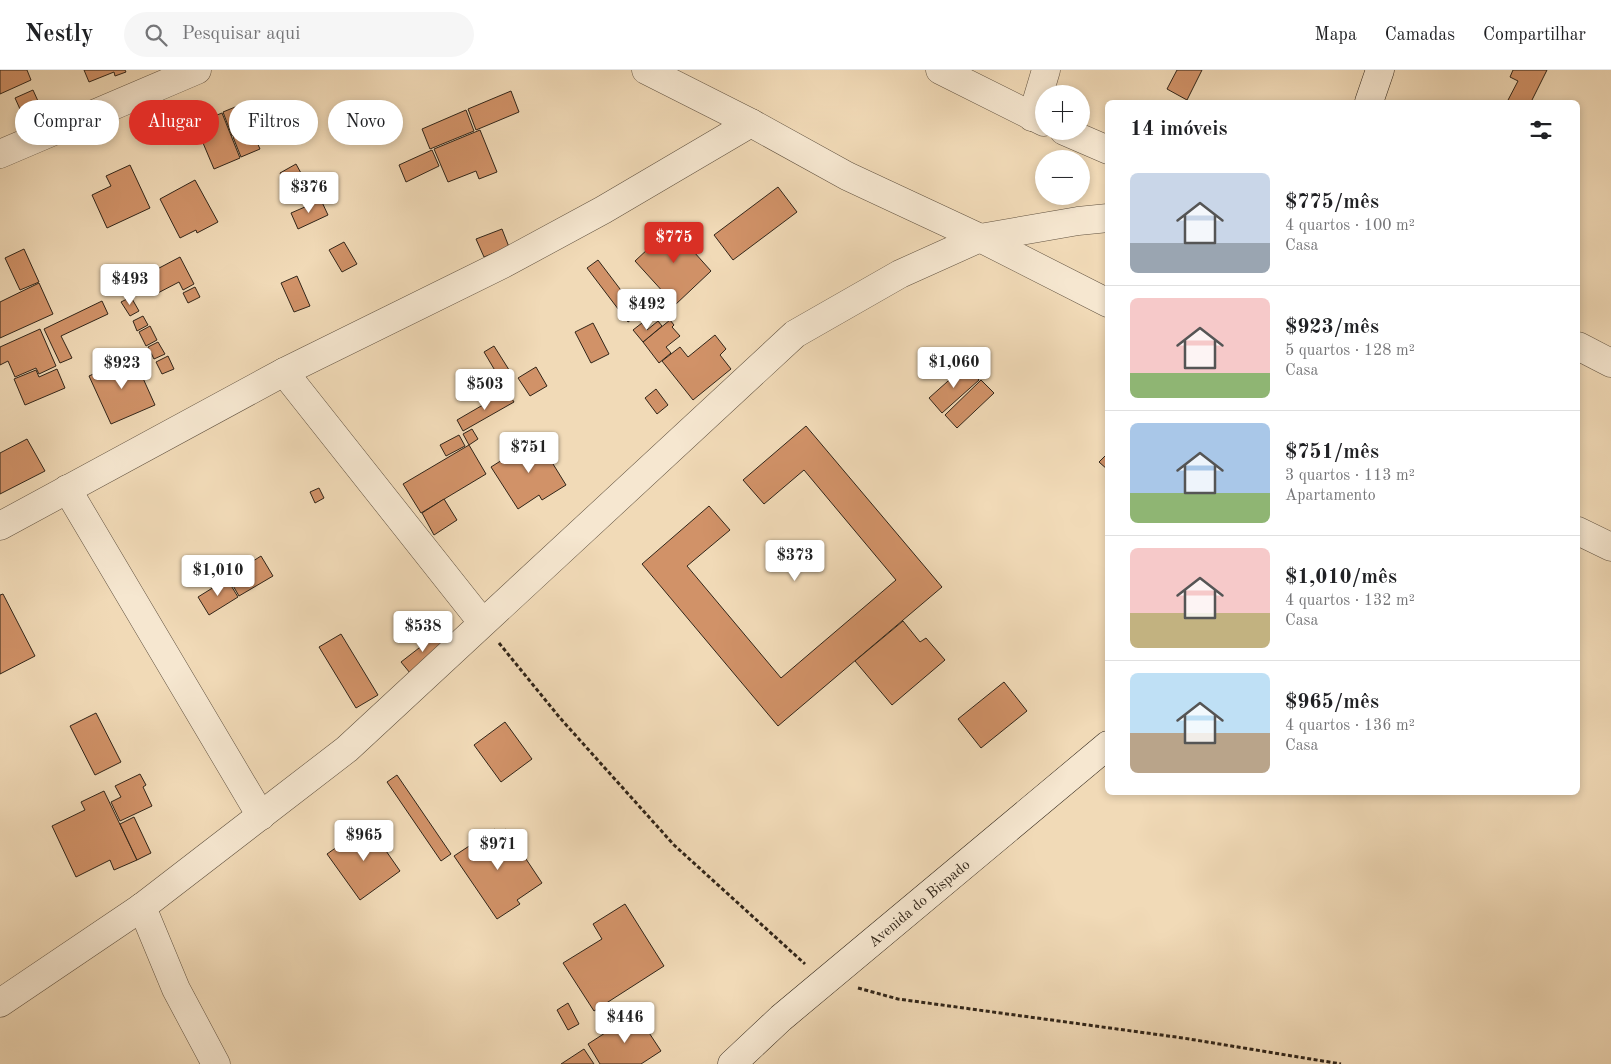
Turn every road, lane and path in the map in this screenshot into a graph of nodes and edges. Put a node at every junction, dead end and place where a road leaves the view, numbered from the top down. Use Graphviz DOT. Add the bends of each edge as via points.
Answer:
graph roads {
  1 [pos="197,70"];
  2 [pos="646,70"];
  3 [pos="940,70"];
  4 [pos="1046,70"];
  5 [pos="1380,70"];
  6 [pos="1044,85"];
  7 [pos="1370,100"];
  8 [pos="1035,118"];
  9 [pos="752,123"];
  10 [pos="1085,140"];
  11 [pos="1105,149"];
  12 [pos="0,154"];
  13 [pos="1105,218"];
  14 [pos="980,238"];
  15 [pos="1105,301"];
  16 [pos="1580,347"];
  17 [pos="1611,363"];
  18 [pos="284,372"];
  19 [pos="67,489"];
  20 [pos="0,526"];
  21 [pos="1580,532"];
  22 [pos="1611,547"];
  23 [pos="482,622"];
  24 [pos="1105,748"];
  25 [pos="261,816"];
  26 [pos="142,907"];
  27 [pos="0,1002"];
  28 [pos="216,1064"];
  29 [pos="732,1064"];
  1 -- 12 [label="street"];
  2 -- 9 [label="street"];
  3 -- 8 [label="street"];
  4 -- 6 [label="street"];
  5 -- 7 [label="street"];
  9 -- 14 [label="street" via="848,176"];
  9 -- 18 [label="street" via="604,210"];
  10 -- 11 [label="street"];
  13 -- 14 [label="street"];
  14 -- 15 [label="street"];
  14 -- 23 [label="street" via="900,274 795,334"];
  16 -- 17 [label="street"];
  18 -- 19 [label="street"];
  18 -- 23 [label="street"];
  19 -- 20 [label="street"];
  19 -- 25 [label="street"];
  21 -- 22 [label="street"];
  23 -- 25 [label="street" via="347,749"];
  24 -- 29 [label="street, Avenida do Bispado" via="781,1018"];
  25 -- 26 [label="street"];
  26 -- 27 [label="street"];
  26 -- 28 [label="street" via="176,989"];
}
